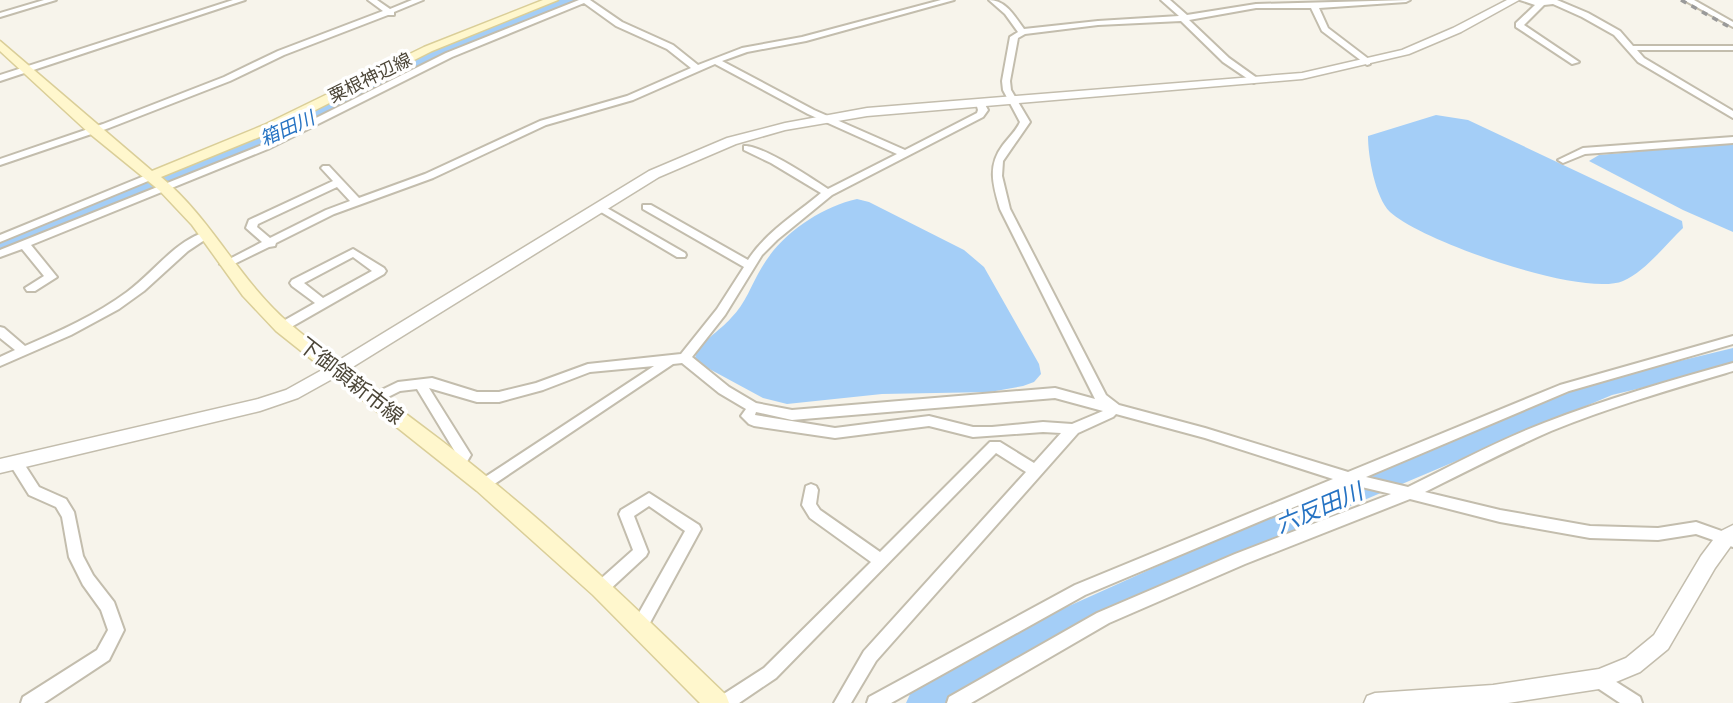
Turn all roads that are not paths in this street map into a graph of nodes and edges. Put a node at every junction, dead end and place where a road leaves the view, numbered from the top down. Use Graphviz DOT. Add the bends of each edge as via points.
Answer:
graph roads {
  1 [pos="52,0"];
  2 [pos="241,0"];
  3 [pos="372,0"];
  4 [pos="419,0"];
  5 [pos="554,0"];
  6 [pos="585,0"];
  7 [pos="950,0"];
  8 [pos="993,0"];
  9 [pos="1165,0"];
  10 [pos="1406,0"];
  11 [pos="1514,0"];
  12 [pos="1524,0"];
  13 [pos="1688,0"];
  14 [pos="1545,1"];
  15 [pos="1314,6"];
  16 [pos="390,13"];
  17 [pos="0,15"];
  18 [pos="1184,18"];
  19 [pos="1733,25"];
  20 [pos="1022,32"];
  21 [pos="0,45"];
  22 [pos="1632,48"];
  23 [pos="1733,48"];
  24 [pos="717,62"];
  25 [pos="1367,62"];
  26 [pos="1576,62"];
  27 [pos="696,68"];
  28 [pos="24,69"];
  29 [pos="0,78"];
  30 [pos="1254,80"];
  31 [pos="1014,101"];
  32 [pos="980,103"];
  33 [pos="1733,115"];
  34 [pos="822,117"];
  35 [pos="94,130"];
  36 [pos="1733,139"];
  37 [pos="747,148"];
  38 [pos="904,153"];
  39 [pos="1563,160"];
  40 [pos="0,162"];
  41 [pos="326,169"];
  42 [pos="157,182"];
  43 [pos="338,182"];
  44 [pos="828,193"];
  45 [pos="356,201"];
  46 [pos="600,207"];
  47 [pos="647,207"];
  48 [pos="205,235"];
  49 [pos="0,239"];
  50 [pos="24,244"];
  51 [pos="271,244"];
  52 [pos="0,254"];
  53 [pos="681,255"];
  54 [pos="226,264"];
  55 [pos="750,265"];
  56 [pos="31,288"];
  57 [pos="322,303"];
  58 [pos="282,327"];
  59 [pos="0,331"];
  60 [pos="1733,340"];
  61 [pos="29,349"];
  62 [pos="685,358"];
  63 [pos="669,361"];
  64 [pos="0,362"];
  65 [pos="1733,367"];
  66 [pos="0,368"];
  67 [pos="337,369"];
  68 [pos="421,385"];
  69 [pos="374,400"];
  70 [pos="753,407"];
  71 [pos="1114,408"];
  72 [pos="1073,429"];
  73 [pos="8,464"];
  74 [pos="457,465"];
  75 [pos="1036,471"];
  76 [pos="1353,479"];
  77 [pos="484,485"];
  78 [pos="811,490"];
  79 [pos="1405,492"];
  80 [pos="1731,537"];
  81 [pos="880,560"];
  82 [pos="601,588"];
  83 [pos="639,627"];
  84 [pos="1599,679"];
  85 [pos="29,703"];
  86 [pos="717,703"];
  87 [pos="726,703"];
  88 [pos="842,703"];
  89 [pos="875,703"];
  90 [pos="955,703"];
  91 [pos="1375,703"];
  92 [pos="1634,703"];
  1 -- 17 [label="street"];
  2 -- 28 [label="street"];
  3 -- 16 [label="street"];
  4 -- 16 [label="street"];
  5 -- 42 [label="main road, 粟根神辺線" via="428,50"];
  6 -- 27 [label="street" via="619,23 670,47"];
  6 -- 42 [label="street" via="459,51 300,131"];
  7 -- 24 [label="street" via="745,50"];
  8 -- 20 [label="street"];
  9 -- 18 [label="street"];
  10 -- 15 [label="street"];
  11 -- 25 [label="street" via="1405,52"];
  12 -- 14 [label="street"];
  13 -- 19 [label="street"];
  14 -- 22 [label="street" via="1585,15 1617,33"];
  14 -- 26 [label="street" via="1518,25"];
  15 -- 18 [label="street" via="1256,6"];
  15 -- 25 [label="street" via="1325,29"];
  16 -- 35 [label="street"];
  18 -- 20 [label="street"];
  18 -- 30 [label="street" via="1226,60"];
  20 -- 31 [label="street" via="1014,37 1006,81"];
  21 -- 28 [label="main road, 下御領新市線"];
  22 -- 23 [label="street"];
  22 -- 33 [label="street" via="1641,60"];
  24 -- 27 [label="street"];
  24 -- 34 [label="street"];
  25 -- 30 [label="street" via="1302,76"];
  27 -- 45 [label="street" via="630,98 543,124 429,176"];
  28 -- 29 [label="street"];
  28 -- 35 [label="main road, 下御領新市線"];
  30 -- 31 [label="street"];
  31 -- 32 [label="street"];
  31 -- 71 [label="street" via="1025,122 996,165 1005,209 1101,398"];
  32 -- 34 [label="street"];
  32 -- 38 [label="street" via="980,115"];
  34 -- 38 [label="street"];
  34 -- 46 [label="street" via="713,146"];
  35 -- 40 [label="street"];
  35 -- 42 [label="main road, 下御領新市線"];
  36 -- 39 [label="street" via="1583,151"];
  37 -- 44 [label="street"];
  38 -- 44 [label="street"];
  41 -- 43 [label="street"];
  42 -- 48 [label="main road, 下御領新市線"];
  42 -- 49 [label="street"];
  42 -- 50 [label="street"];
  43 -- 45 [label="street"];
  43 -- 51 [label="street" via="253,222 251,228"];
  44 -- 55 [label="street" via="773,238"];
  45 -- 51 [label="street"];
  46 -- 53 [label="street"];
  46 -- 67 [label="street"];
  47 -- 55 [label="street"];
  48 -- 54 [label="main road, 下御領新市線"];
  48 -- 61 [label="street" via="181,249 131,296"];
  50 -- 52 [label="street"];
  50 -- 56 [label="street" via="51,277"];
  51 -- 54 [label="street"];
  54 -- 58 [label="main road, 下御領新市線"];
  55 -- 62 [label="street" via="722,312"];
  57 -- 57 [label="street" via="334,296 380,271 353,253 296,283"];
  57 -- 58 [label="street"];
  58 -- 67 [label="main road, 下御領新市線"];
  59 -- 61 [label="street"];
  60 -- 76 [label="street" via="1565,388"];
  61 -- 64 [label="street"];
  61 -- 66 [label="street" via="36,349"];
  62 -- 63 [label="street"];
  62 -- 70 [label="street"];
  63 -- 68 [label="street" via="588,368 499,397 477,397 432,383"];
  63 -- 77 [label="street"];
  65 -- 79 [label="street" via="1548,427"];
  67 -- 69 [label="main road, 下御領新市線"];
  67 -- 73 [label="street" via="292,394 260,404"];
  68 -- 69 [label="street" via="398,387"];
  68 -- 74 [label="street" via="464,455"];
  69 -- 74 [label="main road, 下御領新市線"];
  70 -- 71 [label="street" via="815,415 1055,393"];
  70 -- 72 [label="street" via="748,416 754,421 835,433 929,421 973,432"];
  71 -- 72 [label="street"];
  71 -- 76 [label="street"];
  72 -- 75 [label="street"];
  73 -- 85 [label="street" via="34,491 61,503 69,516 76,557 108,607 116,630 103,655"];
  74 -- 77 [label="main road, 下御領新市線"];
  75 -- 81 [label="street" via="995,446"];
  75 -- 88 [label="street" via="870,656"];
  76 -- 79 [label="street"];
  76 -- 89 [label="street" via="1080,590"];
  77 -- 82 [label="main road, 下御領新市線"];
  78 -- 81 [label="street" via="809,505 815,514"];
  79 -- 80 [label="street" via="1590,532 1658,534 1696,528"];
  79 -- 90 [label="street" via="1103,618"];
  80 -- 84 [label="street" via="1661,642 1633,666"];
  81 -- 87 [label="street" via="770,673"];
  82 -- 83 [label="main road, 下御領新市線"];
  82 -- 83 [label="street" via="641,552 626,514 649,499 694,529"];
  83 -- 86 [label="main road, 下御領新市線"];
  84 -- 91 [label="street" via="1493,695"];
  84 -- 92 [label="street"];
}
